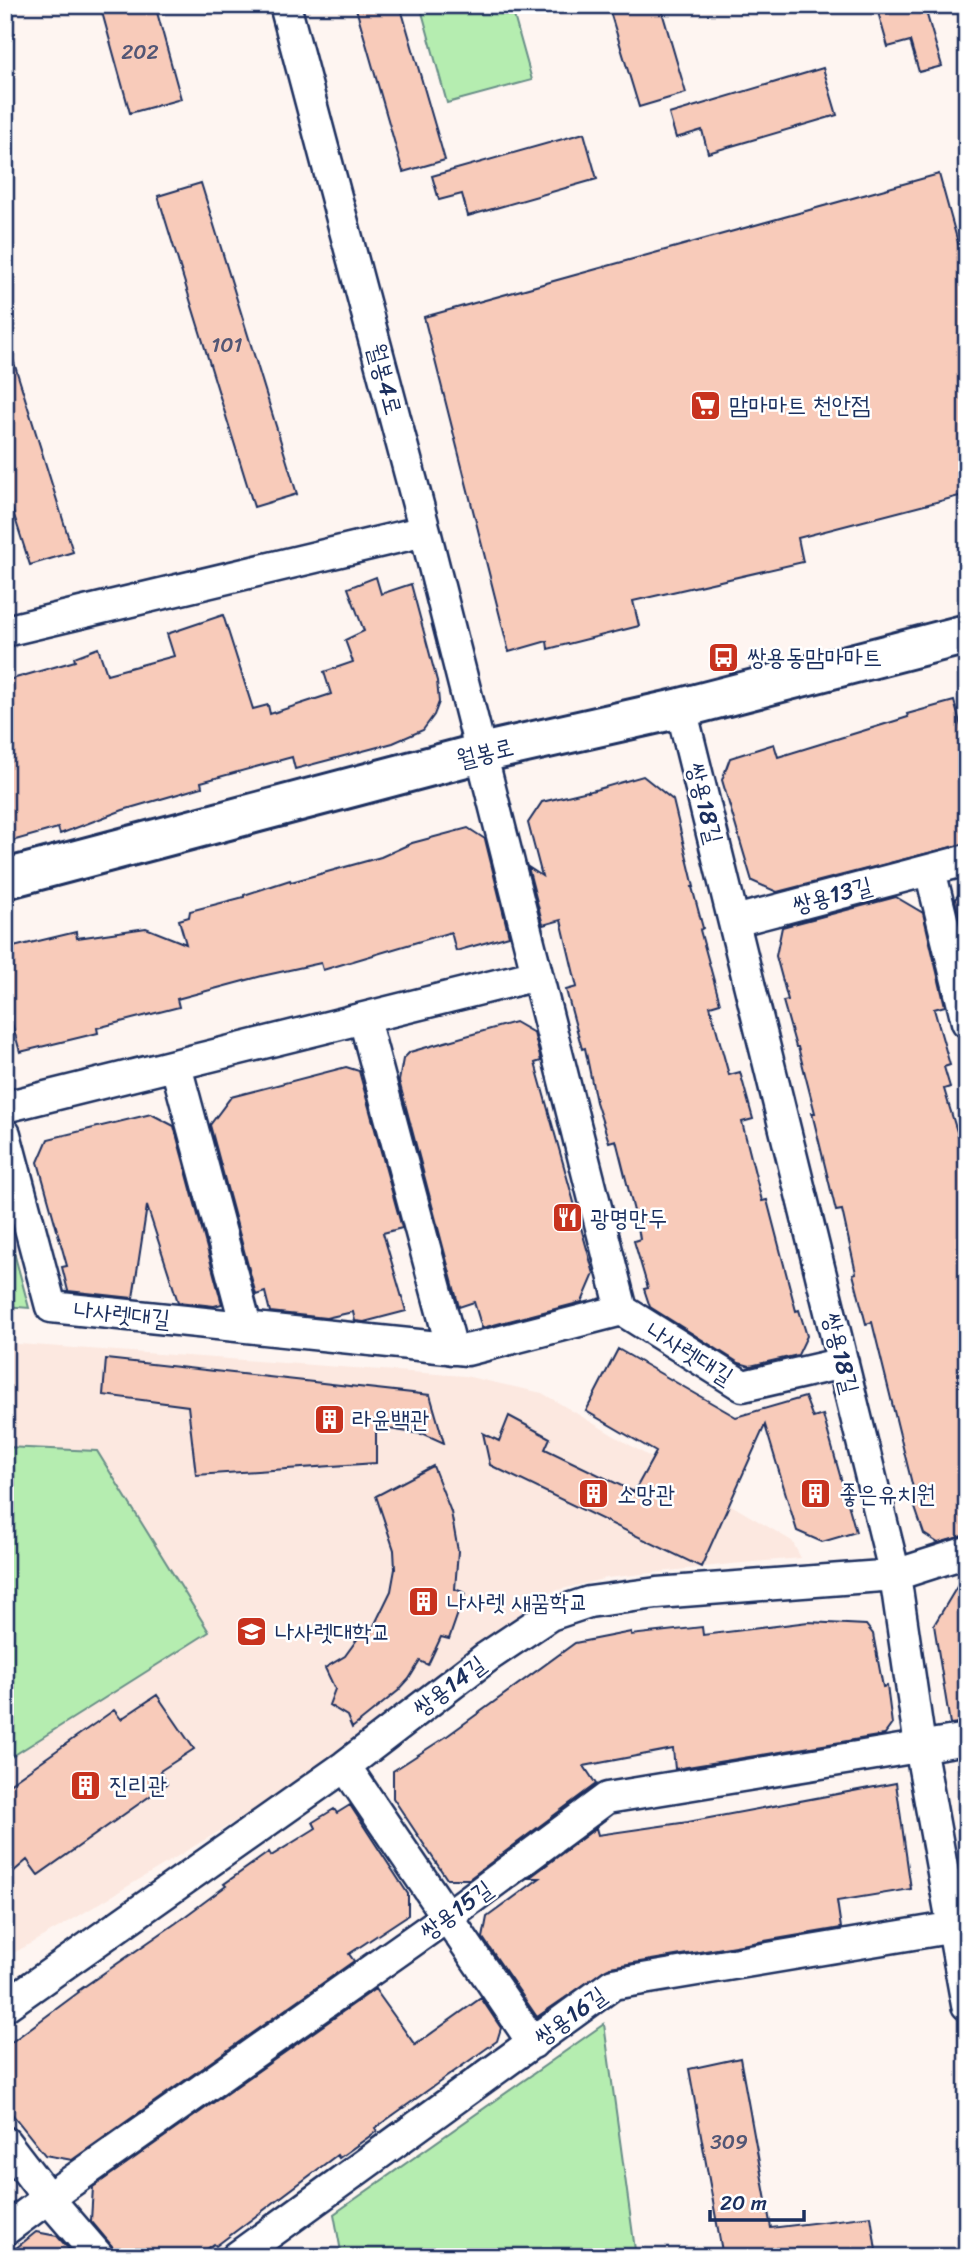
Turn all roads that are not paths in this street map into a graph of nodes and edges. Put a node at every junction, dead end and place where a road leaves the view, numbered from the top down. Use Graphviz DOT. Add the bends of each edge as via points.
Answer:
graph roads {
  1 [pos="285,5"];
  2 [pos="425,531"];
  3 [pos="5,631"];
  4 [pos="967,634"];
  5 [pos="681,708"];
  6 [pos="481,753"];
  7 [pos="967,860"];
  8 [pos="930,870"];
  9 [pos="5,879"];
  10 [pos="734,921"];
  11 [pos="537,975"];
  12 [pos="364,1019"];
  13 [pos="967,1022"];
  14 [pos="176,1066"];
  15 [pos="5,1107"];
  16 [pos="5,1134"];
  17 [pos="622,1310"];
  18 [pos="246,1326"];
  19 [pos="452,1349"];
  20 [pos="843,1363"];
  21 [pos="967,1552"];
  22 [pos="895,1575"];
  23 [pos="967,1739"];
  24 [pos="920,1746"];
  25 [pos="345,1766"];
  26 [pos="448,1916"];
  27 [pos="960,1926"];
  28 [pos="967,2005"];
  29 [pos="5,2006"];
  30 [pos="533,2043"];
  31 [pos="5,2143"];
  32 [pos="48,2198"];
  33 [pos="5,2230"];
  34 [pos="99,2257"];
  35 [pos="237,2257"];
  1 -- 2 [label="street, 월봉4로"];
  2 -- 3 [label="street"];
  2 -- 6 [label="street, 월봉4로"];
  4 -- 5 [label="street, 월봉로"];
  5 -- 6 [label="street, 월봉로"];
  5 -- 10 [label="street, 쌍용18길"];
  6 -- 9 [label="street, 월봉로"];
  6 -- 11 [label="street, 나사렛대길"];
  7 -- 8 [label="street, 쌍용13길"];
  8 -- 10 [label="street, 쌍용13길"];
  8 -- 13 [label="street"];
  10 -- 20 [label="street, 쌍용18길"];
  11 -- 12 [label="street"];
  11 -- 17 [label="street, 나사렛대길"];
  12 -- 14 [label="street"];
  12 -- 19 [label="street"];
  14 -- 15 [label="street"];
  14 -- 18 [label="street"];
  16 -- 18 [label="street, 나사렛대길" via="51,1307"];
  17 -- 19 [label="street, 나사렛대길" via="467,1350"];
  17 -- 20 [label="street, 나사렛대길" via="743,1386"];
  18 -- 19 [label="street, 나사렛대길"];
  20 -- 22 [label="street, 쌍용18길"];
  21 -- 22 [label="street, 쌍용14길"];
  22 -- 24 [label="street, 쌍용18길"];
  22 -- 25 [label="street, 쌍용14길" via="657,1593 589,1602 550,1615 487,1657"];
  23 -- 24 [label="street, 쌍용15길"];
  24 -- 26 [label="street, 쌍용15길" via="607,1798"];
  24 -- 27 [label="street, 쌍용18길"];
  25 -- 26 [label="street"];
  25 -- 29 [label="street, 쌍용14길"];
  26 -- 30 [label="street"];
  26 -- 32 [label="street, 쌍용15길"];
  27 -- 28 [label="street, 쌍용18길"];
  27 -- 30 [label="street, 쌍용16길" via="613,1984"];
  30 -- 35 [label="street, 쌍용16길"];
  31 -- 32 [label="street"];
  32 -- 33 [label="street, 쌍용15길"];
  32 -- 34 [label="street"];
}
